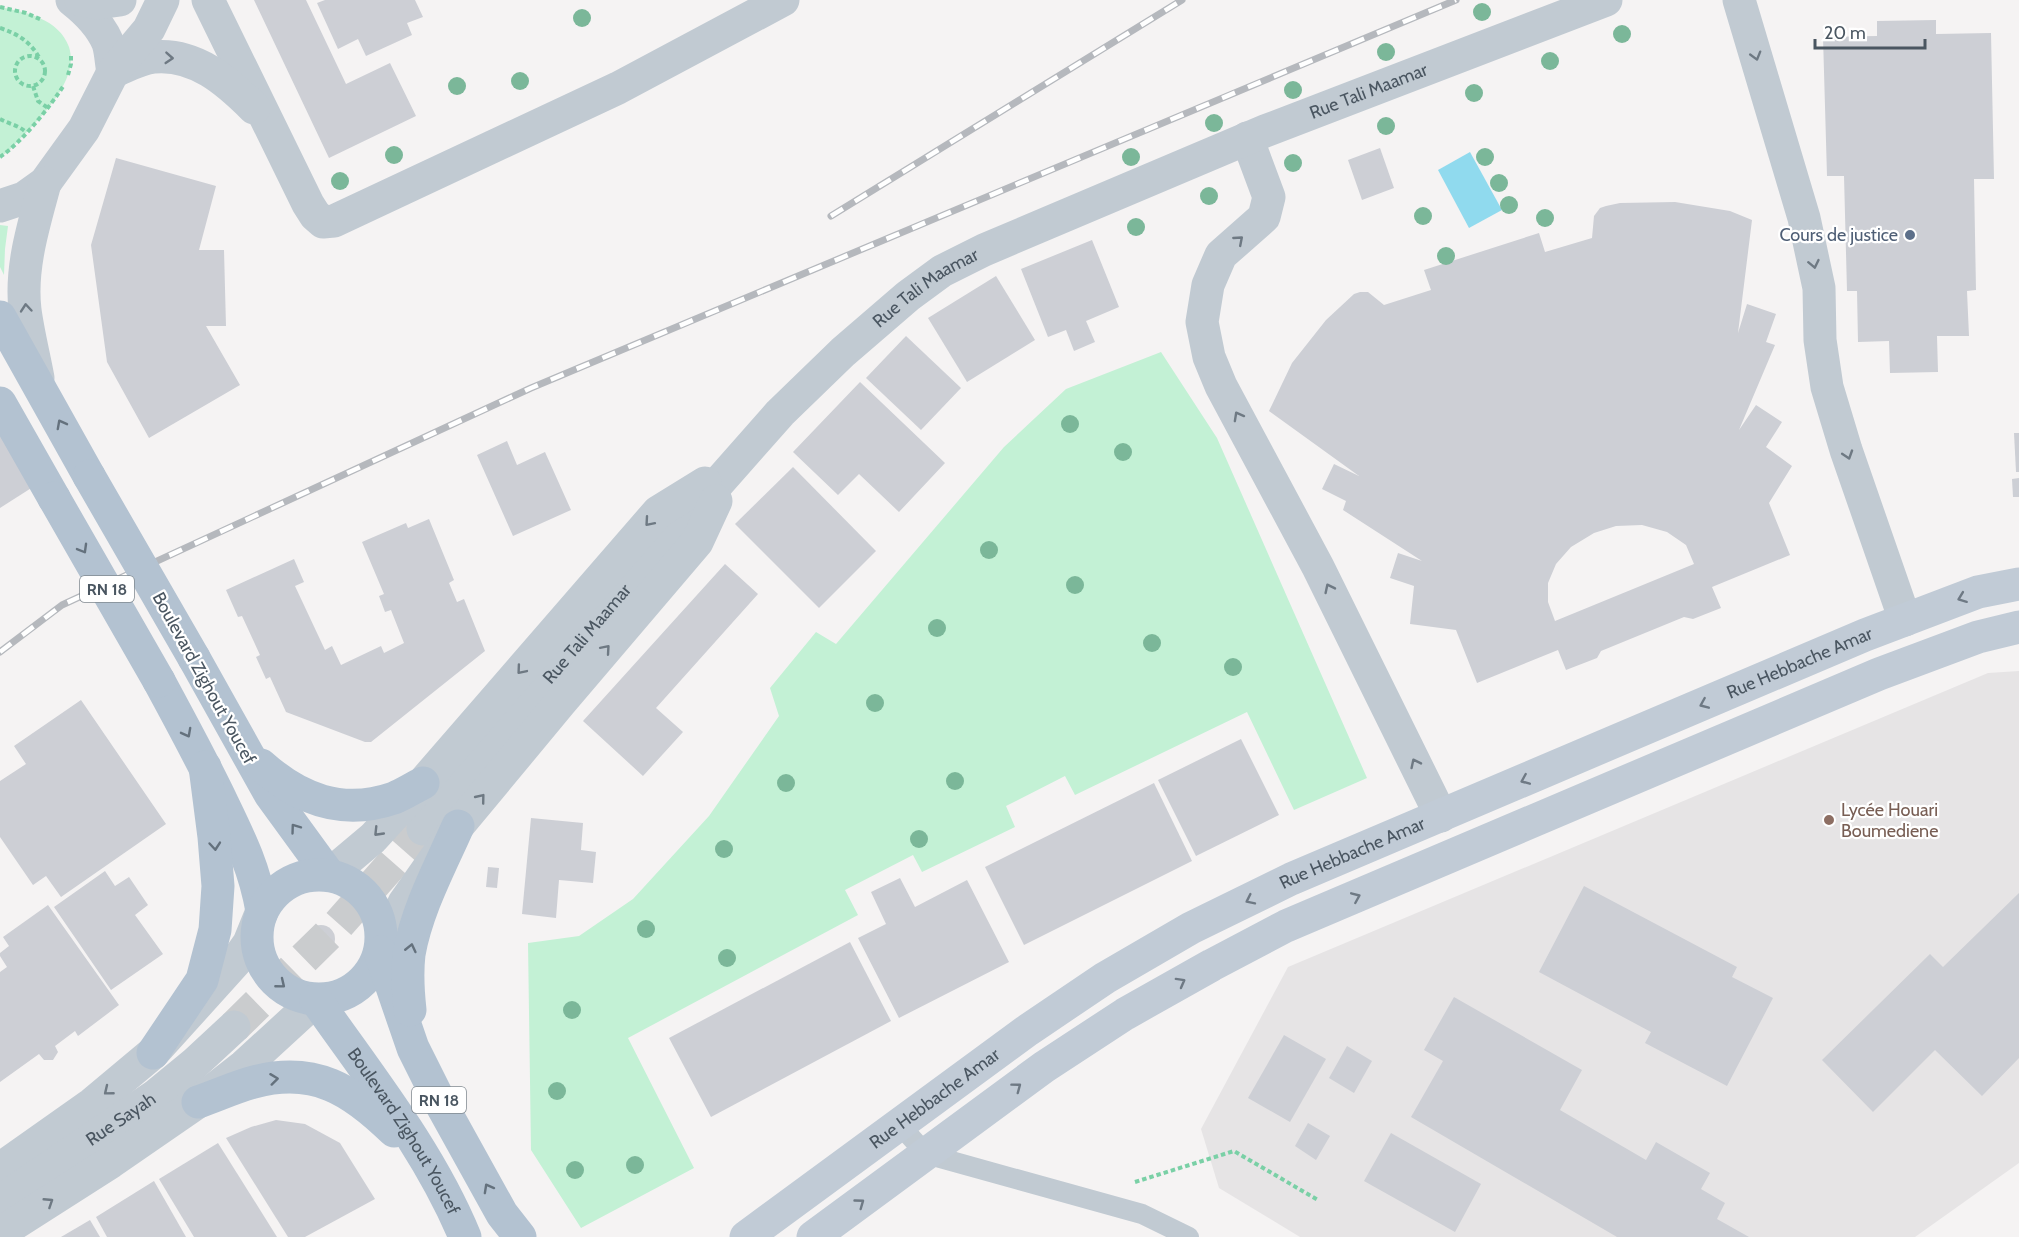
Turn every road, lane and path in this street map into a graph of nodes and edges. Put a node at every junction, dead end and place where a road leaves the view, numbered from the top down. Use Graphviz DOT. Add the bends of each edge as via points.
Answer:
graph roads {
  1 [pos="72,0"];
  2 [pos="81,0"];
  3 [pos="120,0"];
  4 [pos="163,0"];
  5 [pos="208,0"];
  6 [pos="783,0"];
  7 [pos="1606,0"];
  8 [pos="1739,0"];
  9 [pos="0,7"];
  10 [pos="45,21"];
  11 [pos="0,28"];
  12 [pos="69,49"];
  13 [pos="40,60"];
  14 [pos="113,72"];
  15 [pos="33,87"];
  16 [pos="48,108"];
  17 [pos="0,119"];
  18 [pos="270,125"];
  19 [pos="26,132"];
  20 [pos="1247,138"];
  21 [pos="0,157"];
  22 [pos="45,183"];
  23 [pos="0,206"];
  24 [pos="0,317"];
  25 [pos="40,386"];
  26 [pos="0,403"];
  27 [pos="732,467"];
  28 [pos="2019,584"];
  29 [pos="1905,620"];
  30 [pos="2019,627"];
  31 [pos="245,751"];
  32 [pos="205,767"];
  33 [pos="423,783"];
  34 [pos="1441,816"];
  35 [pos="458,826"];
  36 [pos="423,829"];
  37 [pos="329,875"];
  38 [pos="262,911"];
  39 [pos="380,952"];
  40 [pos="316,1000"];
  41 [pos="234,1027"];
  42 [pos="413,1048"];
  43 [pos="153,1053"];
  44 [pos="198,1102"];
  45 [pos="899,1124"];
  46 [pos="926,1154"];
  47 [pos="424,1160"];
  48 [pos="0,1169"];
  49 [pos="1083,1198"];
  50 [pos="1318,1200"];
  51 [pos="0,1201"];
  52 [pos="0,1233"];
  53 [pos="465,1237"];
  54 [pos="520,1237"];
  55 [pos="746,1237"];
  56 [pos="813,1237"];
  57 [pos="1189,1237"];
  1 -- 14 [label="street" via="94,20 105,38"];
  2 -- 3 [label="street"];
  4 -- 14 [label="street" via="149,28"];
  5 -- 18 [label="street"];
  6 -- 18 [label="street" via="618,88 334,221 323,222 315,215"];
  7 -- 20 [label="street, Rue Tali Maamar"];
  8 -- 29 [label="street, one-way" via="1804,218 1819,288 1820,340 1827,387"];
  9 -- 10 [label="path"];
  11 -- 13 [label="path" via="23,38"];
  12 -- 16 [label="path" via="70,73"];
  13 -- 15 [label="path" via="45,73"];
  13 -- 15 [label="path" via="27,56 16,66 18,81"];
  14 -- 18 [label="street, one-way" via="152,57 180,58 225,80"];
  14 -- 22 [label="street" via="84,129"];
  15 -- 16 [label="path" via="38,101"];
  16 -- 19 [label="path"];
  17 -- 19 [label="path"];
  19 -- 21 [label="path"];
  20 -- 27 [label="street, Rue Tali Maamar" via="942,271 843,352"];
  34 -- 20 [label="street, one-way" via="1209,357 1202,322 1208,285 1221,255 1264,217 1269,196"];
  22 -- 23 [label="street" via="24,198"];
  25 -- 22 [label="street, one-way" via="24,288 30,237"];
  24 -- 25 [label="main road, Boulevard Zighout Youcef / RN 18"];
  31 -- 25 [label="main road, Boulevard Zighout Youcef / RN 18, one-way, bridge"];
  26 -- 32 [label="main road, RN 18, one-way, bridge"];
  27 -- 33 [label="street, one-way" via="658,512"];
  35 -- 27 [label="street, one-way" via="697,542"];
  27 -- 36 [label="street, Rue Tali Maamar"];
  28 -- 29 [label="main road, Rue Hebbache Amar, one-way" via="1978,592"];
  29 -- 34 [label="main road, Rue Hebbache Amar, one-way"];
  46 -- 30 [label="main road, one-way" via="1044,1067 1125,1014 1286,926 1879,674 1978,637"];
  31 -- 33 [label="main road" via="280,782 306,796 340,806 386,800"];
  37 -- 31 [label="main road, Boulevard Zighout Youcef / RN 18, one-way" via="270,794"];
  32 -- 38 [label="main road, RN 18" via="245,850 258,884"];
  32 -- 43 [label="main road, one-way" via="218,886 215,930 202,980"];
  33 -- 37 [label="street, one-way" via="373,838"];
  34 -- 45 [label="main road, Rue Hebbache Amar, one-way" via="1290,879 1191,928 1086,991"];
  35 -- 39 [label="street" via="404,903"];
  42 -- 35 [label="main road, one-way" via="409,954 428,892"];
  37 -- 38 [label="main road" via="290,882 273,895"];
  37 -- 39 [label="main road" via="349,882 365,894 382,932"];
  38 -- 40 [label="main road, one-way" via="258,951 266,970 279,985"];
  38 -- 43 [label="street" via="237,960"];
  39 -- 40 [label="main road" via="374,968 349,993"];
  39 -- 42 [label="main road, RN 18"];
  40 -- 44 [label="street"];
  40 -- 47 [label="main road, Boulevard Zighout Youcef / RN 18" via="398,1114"];
  41 -- 51 [label="street, Rue Sayah" via="155,1096"];
  54 -- 42 [label="main road, RN 18, one-way" via="502,1214"];
  43 -- 48 [label="street, one-way" via="92,1104"];
  44 -- 47 [label="main road, one-way" via="274,1078 297,1077 337,1086 370,1107"];
  52 -- 44 [label="street, one-way"];
  45 -- 46 [label="lane"];
  45 -- 55 [label="main road, Rue Hebbache Amar"];
  46 -- 49 [label="lane"];
  56 -- 46 [label="main road, one-way"];
  47 -- 53 [label="main road, Boulevard Zighout Youcef / RN 18"];
  49 -- 50 [label="path" via="1234,1151"];
  49 -- 57 [label="lane" via="1142,1214"];
}
